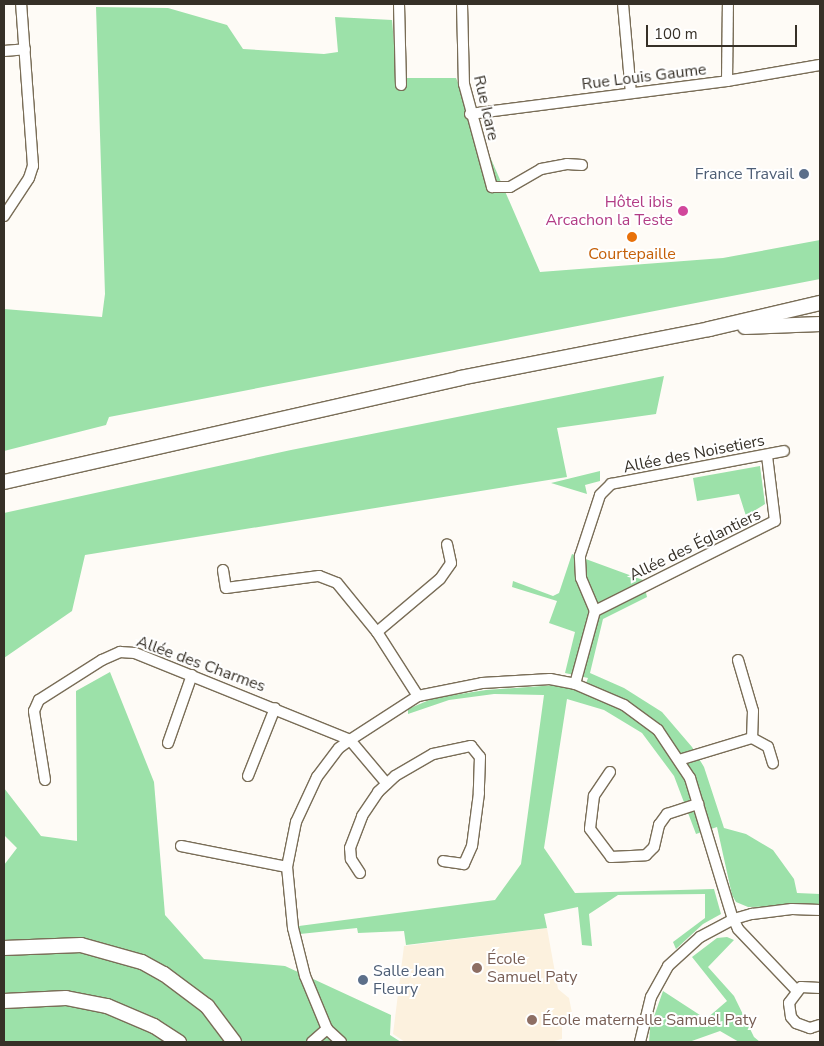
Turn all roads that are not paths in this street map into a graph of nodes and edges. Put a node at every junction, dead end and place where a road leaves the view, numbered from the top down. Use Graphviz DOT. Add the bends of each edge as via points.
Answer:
graph roads {
  1 [pos="21,4"];
  2 [pos="400,4"];
  3 [pos="462,4"];
  4 [pos="623,4"];
  5 [pos="728,4"];
  6 [pos="26,49"];
  7 [pos="4,51"];
  8 [pos="820,65"];
  9 [pos="727,81"];
  10 [pos="401,85"];
  11 [pos="631,94"];
  12 [pos="470,114"];
  13 [pos="582,166"];
  14 [pos="4,216"];
  15 [pos="820,303"];
  16 [pos="820,324"];
  17 [pos="709,329"];
  18 [pos="784,451"];
  19 [pos="766,456"];
  20 [pos="4,482"];
  21 [pos="447,544"];
  22 [pos="223,570"];
  23 [pos="595,611"];
  24 [pos="377,632"];
  25 [pos="738,660"];
  26 [pos="192,675"];
  27 [pos="575,684"];
  28 [pos="418,696"];
  29 [pos="275,708"];
  30 [pos="752,738"];
  31 [pos="350,740"];
  32 [pos="168,743"];
  33 [pos="678,760"];
  34 [pos="773,763"];
  35 [pos="610,772"];
  36 [pos="248,776"];
  37 [pos="44,780"];
  38 [pos="387,784"];
  39 [pos="698,804"];
  40 [pos="181,846"];
  41 [pos="443,861"];
  42 [pos="288,867"];
  43 [pos="360,873"];
  44 [pos="820,910"];
  45 [pos="734,919"];
  46 [pos="4,948"];
  47 [pos="820,988"];
  48 [pos="796,990"];
  49 [pos="4,1001"];
  50 [pos="820,1025"];
  51 [pos="327,1029"];
  52 [pos="179,1042"];
  53 [pos="234,1042"];
  54 [pos="312,1042"];
  55 [pos="341,1042"];
  56 [pos="640,1042"];
  1 -- 6 [label="street"];
  2 -- 10 [label="street"];
  3 -- 12 [label="street, Rue Icare" via="462,68"];
  4 -- 11 [label="street"];
  5 -- 9 [label="street"];
  6 -- 7 [label="street"];
  6 -- 14 [label="street" via="34,166"];
  8 -- 9 [label="street, Rue Louis Gaume"];
  9 -- 11 [label="street, Rue Louis Gaume"];
  11 -- 12 [label="street, Rue Louis Gaume"];
  12 -- 13 [label="street, Rue Icare" via="492,187 510,187 541,169 567,164"];
  15 -- 17 [label="main road"];
  16 -- 17 [label="main road"];
  17 -- 20 [label="main road" via="460,378"];
  18 -- 19 [label="street, Allée des Noisetiers"];
  19 -- 23 [label="street, Allée des Églantiers" via="775,521"];
  19 -- 23 [label="street, Allée des Noisetiers" via="611,484 600,495 580,556 581,578"];
  21 -- 24 [label="street" via="451,563 440,579"];
  22 -- 24 [label="street" via="226,588 319,576 337,583"];
  23 -- 27 [label="street"];
  24 -- 28 [label="street"];
  25 -- 30 [label="street" via="753,711"];
  26 -- 29 [label="street, Allée des Charmes"];
  26 -- 32 [label="street"];
  26 -- 37 [label="street, Allée des Charmes" via="134,653 120,652 39,700 34,711"];
  27 -- 28 [label="street" via="550,679 482,683"];
  27 -- 33 [label="street" via="604,694 647,720 670,744"];
  28 -- 31 [label="street"];
  29 -- 31 [label="street, Allée des Charmes"];
  29 -- 36 [label="street"];
  30 -- 33 [label="street"];
  30 -- 34 [label="street" via="768,747"];
  31 -- 38 [label="street"];
  31 -- 42 [label="street" via="339,748 317,777 296,822"];
  33 -- 39 [label="street" via="690,778"];
  35 -- 39 [label="street" via="594,796 590,829 611,857 646,855 654,847 659,825 667,814"];
  38 -- 41 [label="street" via="433,754 463,746 477,750 480,786 472,846 464,864"];
  38 -- 43 [label="street" via="369,805 355,832 351,859"];
  39 -- 45 [label="street"];
  40 -- 42 [label="street"];
  42 -- 51 [label="street" via="293,928 305,976"];
  44 -- 45 [label="street" via="792,909"];
  45 -- 48 [label="street" via="738,929"];
  45 -- 56 [label="street" via="700,937 668,966 651,997"];
  46 -- 53 [label="main road" via="81,945 142,962 207,1006"];
  47 -- 48 [label="street" via="806,985"];
  48 -- 50 [label="street" via="788,1003 791,1017 803,1026"];
  49 -- 52 [label="main road" via="66,998 107,1006 154,1026"];
  51 -- 54 [label="street"];
  51 -- 55 [label="street"];
}
